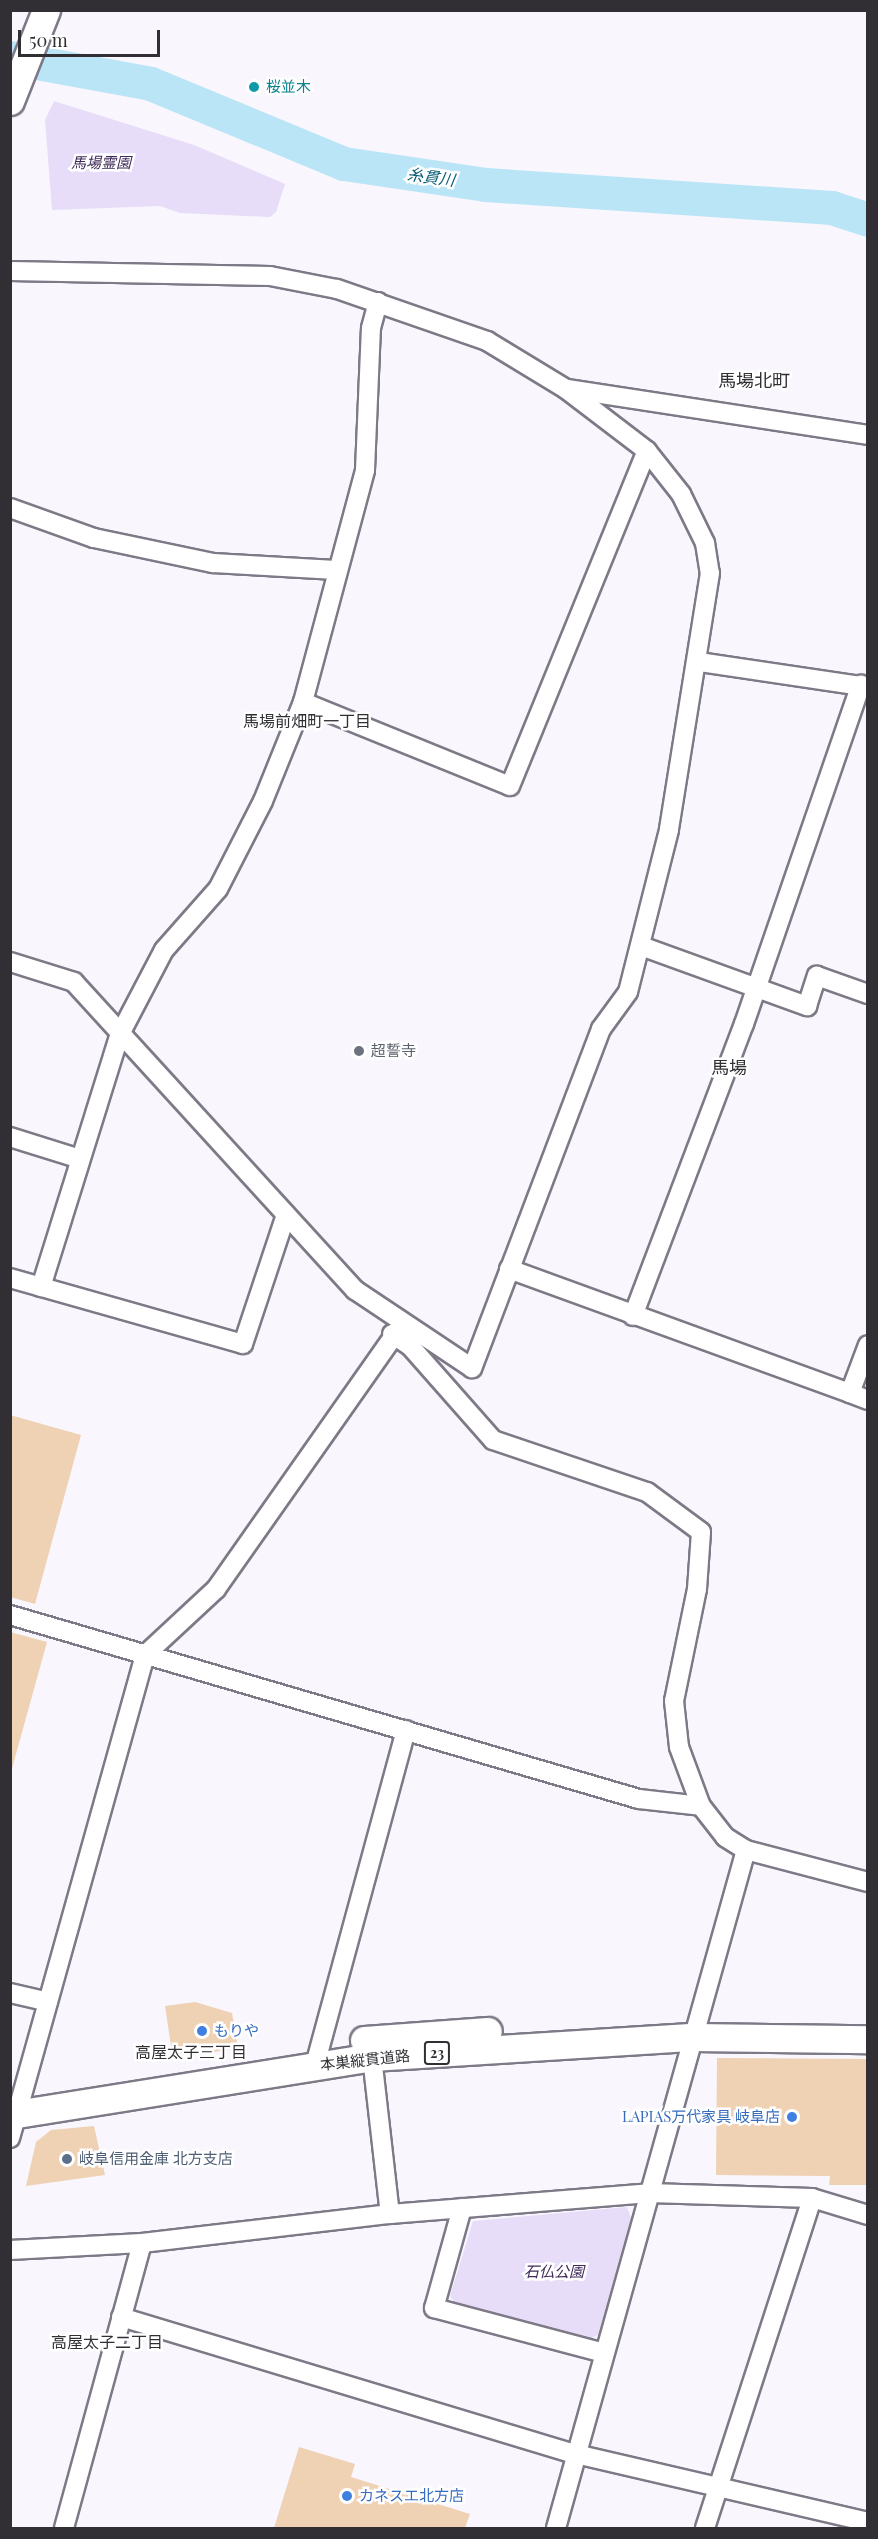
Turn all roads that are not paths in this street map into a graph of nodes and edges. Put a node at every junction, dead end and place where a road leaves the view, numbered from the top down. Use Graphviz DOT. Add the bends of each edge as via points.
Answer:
graph roads {
  1 [pos="44,15"];
  2 [pos="13,95"];
  3 [pos="10,271"];
  4 [pos="378,302"];
  5 [pos="566,388"];
  6 [pos="867,435"];
  7 [pos="648,451"];
  8 [pos="12,514"];
  9 [pos="336,570"];
  10 [pos="699,662"];
  11 [pos="864,686"];
  12 [pos="303,702"];
  13 [pos="641,946"];
  14 [pos="10,962"];
  15 [pos="753,986"];
  16 [pos="867,994"];
  17 [pos="120,1034"];
  18 [pos="10,1137"];
  19 [pos="80,1159"];
  20 [pos="286,1215"];
  21 [pos="510,1269"];
  22 [pos="10,1278"];
  23 [pos="41,1287"];
  24 [pos="633,1316"];
  25 [pos="396,1330"];
  26 [pos="867,1346"];
  27 [pos="850,1393"];
  28 [pos="867,1400"];
  29 [pos="10,1615"];
  30 [pos="145,1655"];
  31 [pos="406,1730"];
  32 [pos="701,1806"];
  33 [pos="746,1850"];
  34 [pos="867,1882"];
  35 [pos="10,1993"];
  36 [pos="48,2002"];
  37 [pos="867,2022"];
  38 [pos="695,2029"];
  39 [pos="867,2039"];
  40 [pos="315,2056"];
  41 [pos="372,2057"];
  42 [pos="14,2111"];
  43 [pos="649,2193"];
  44 [pos="812,2198"];
  45 [pos="462,2208"];
  46 [pos="390,2214"];
  47 [pos="867,2215"];
  48 [pos="142,2243"];
  49 [pos="10,2250"];
  50 [pos="121,2317"];
  51 [pos="604,2353"];
  52 [pos="576,2454"];
  53 [pos="718,2483"];
  54 [pos="867,2522"];
  55 [pos="64,2529"];
  56 [pos="556,2529"];
  57 [pos="705,2529"];
  1 -- 2 [label="main road"];
  3 -- 4 [label="street" via="270,276"];
  4 -- 5 [label="street" via="487,341"];
  4 -- 9 [label="street" via="372,328 365,470"];
  5 -- 6 [label="street"];
  5 -- 7 [label="street"];
  7 -- 10 [label="street" via="681,494 705,543 710,573"];
  7 -- 12 [label="street" via="510,786"];
  8 -- 9 [label="street" via="94,538 204,562"];
  9 -- 12 [label="street"];
  10 -- 11 [label="street"];
  10 -- 13 [label="street" via="669,830"];
  11 -- 15 [label="street"];
  12 -- 17 [label="street" via="263,801 218,889 164,950"];
  13 -- 15 [label="street"];
  13 -- 21 [label="street" via="628,992 601,1029"];
  14 -- 17 [label="street" via="74,982"];
  15 -- 16 [label="street" via="807,1006 817,976"];
  15 -- 24 [label="street" via="744,1024"];
  17 -- 19 [label="street"];
  17 -- 20 [label="street"];
  18 -- 19 [label="street"];
  19 -- 23 [label="street"];
  20 -- 23 [label="street" via="243,1344"];
  20 -- 25 [label="street"];
  21 -- 24 [label="street"];
  21 -- 25 [label="street" via="471,1368"];
  22 -- 23 [label="street"];
  24 -- 27 [label="street"];
  25 -- 30 [label="street" via="216,1589"];
  25 -- 32 [label="street" via="493,1440 647,1492 701,1532 697,1589 674,1701 679,1747"];
  26 -- 27 [label="street"];
  27 -- 28 [label="street"];
  29 -- 30 [label="street"];
  30 -- 31 [label="street"];
  30 -- 36 [label="street"];
  31 -- 32 [label="street" via="639,1799"];
  31 -- 40 [label="street"];
  32 -- 33 [label="street" via="725,1837"];
  33 -- 34 [label="street"];
  33 -- 38 [label="street"];
  35 -- 36 [label="street"];
  36 -- 42 [label="street"];
  37 -- 38 [label="main road, 本巣縦貫道路 / 23"];
  38 -- 39 [label="main road, 本巣縦貫道路 / 23"];
  38 -- 40 [label="main road, 本巣縦貫道路 / 23" via="404,2036"];
  38 -- 41 [label="main road, 本巣縦貫道路 / 23"];
  38 -- 43 [label="street"];
  40 -- 41 [label="main road, 本巣縦貫道路 / 23"];
  40 -- 42 [label="main road, 本巣縦貫道路 / 23"];
  41 -- 46 [label="street"];
  43 -- 44 [label="street"];
  43 -- 45 [label="street"];
  43 -- 51 [label="street"];
  44 -- 47 [label="street"];
  44 -- 53 [label="street"];
  45 -- 46 [label="street"];
  45 -- 51 [label="street" via="434,2308"];
  46 -- 48 [label="street"];
  48 -- 49 [label="street"];
  48 -- 50 [label="street"];
  50 -- 52 [label="street"];
  50 -- 55 [label="street"];
  51 -- 52 [label="street"];
  52 -- 53 [label="street"];
  52 -- 56 [label="street"];
  53 -- 54 [label="street"];
  53 -- 57 [label="street"];
}
